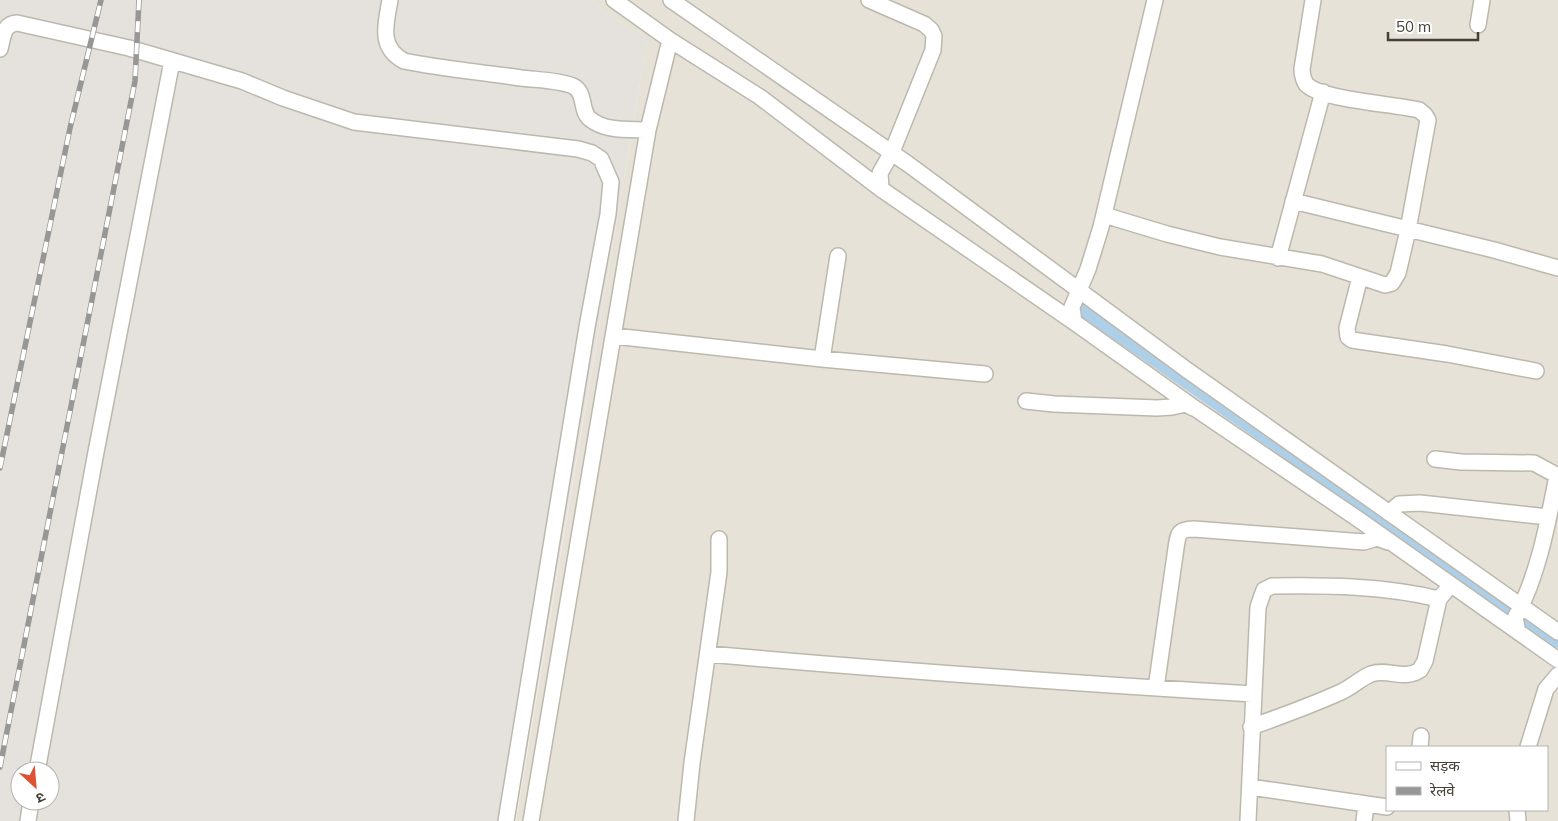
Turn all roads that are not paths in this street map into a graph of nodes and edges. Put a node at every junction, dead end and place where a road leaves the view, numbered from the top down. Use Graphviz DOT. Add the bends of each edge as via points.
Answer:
graph roads {
  1 [pos="390,0"];
  2 [pos="614,0"];
  3 [pos="671,0"];
  4 [pos="869,0"];
  5 [pos="1155,0"];
  6 [pos="1314,0"];
  7 [pos="1482,0"];
  8 [pos="1478,25"];
  9 [pos="670,40"];
  10 [pos="0,49"];
  11 [pos="172,61"];
  12 [pos="1323,92"];
  13 [pos="648,130"];
  14 [pos="890,155"];
  15 [pos="881,189"];
  16 [pos="1293,202"];
  17 [pos="1104,215"];
  18 [pos="1408,230"];
  19 [pos="838,256"];
  20 [pos="1278,258"];
  21 [pos="1558,268"];
  22 [pos="1360,277"];
  23 [pos="1077,298"];
  24 [pos="1074,322"];
  25 [pos="614,336"];
  26 [pos="822,359"];
  27 [pos="1536,372"];
  28 [pos="985,374"];
  29 [pos="1026,401"];
  30 [pos="1196,410"];
  31 [pos="1435,459"];
  32 [pos="1557,476"];
  33 [pos="1390,513"];
  34 [pos="1548,517"];
  35 [pos="719,539"];
  36 [pos="1392,543"];
  37 [pos="1450,585"];
  38 [pos="1439,599"];
  39 [pos="1519,617"];
  40 [pos="1558,632"];
  41 [pos="708,654"];
  42 [pos="1558,660"];
  43 [pos="1558,675"];
  44 [pos="1156,688"];
  45 [pos="1253,694"];
  46 [pos="1251,726"];
  47 [pos="1528,746"];
  48 [pos="39,761"];
  49 [pos="1250,787"];
  50 [pos="1366,804"];
  51 [pos="1386,807"];
  52 [pos="506,821"];
  53 [pos="532,821"];
  54 [pos="686,821"];
  55 [pos="1248,821"];
  56 [pos="1364,821"];
  1 -- 13 [label="street" via="385,33 387,44 404,61 575,87 580,92 588,118 601,126"];
  2 -- 9 [label="street"];
  3 -- 14 [label="street"];
  4 -- 14 [label="street" via="924,24 934,36 933,50"];
  5 -- 17 [label="street"];
  6 -- 12 [label="street" via="1302,69 1306,84"];
  7 -- 8 [label="street"];
  9 -- 13 [label="street"];
  9 -- 15 [label="street" via="760,97"];
  10 -- 11 [label="street" via="6,27 17,23"];
  11 -- 48 [label="street"];
  11 -- 52 [label="street" via="242,81 354,122 578,149 592,153 607,168 612,182 608,214 586,327"];
  12 -- 16 [label="street"];
  12 -- 18 [label="street" via="1412,108 1425,115 1427,127"];
  13 -- 25 [label="street"];
  14 -- 15 [label="street" via="880,173"];
  14 -- 23 [label="street"];
  15 -- 24 [label="street"];
  16 -- 18 [label="street"];
  16 -- 20 [label="street"];
  17 -- 20 [label="street" via="1194,240"];
  17 -- 23 [label="street"];
  18 -- 21 [label="street"];
  18 -- 22 [label="street" via="1398,273 1392,283 1384,285"];
  19 -- 26 [label="street"];
  20 -- 22 [label="street" via="1322,264"];
  22 -- 27 [label="street" via="1346,334 1352,340 1448,354"];
  23 -- 24 [label="street"];
  23 -- 33 [label="street" via="1187,370"];
  24 -- 30 [label="street"];
  25 -- 26 [label="street"];
  25 -- 53 [label="street"];
  26 -- 28 [label="street"];
  29 -- 30 [label="street" via="1157,408 1186,404"];
  30 -- 36 [label="street"];
  31 -- 32 [label="street" via="1534,464"];
  32 -- 34 [label="street"];
  33 -- 34 [label="street" via="1399,504 1406,503"];
  33 -- 39 [label="street"];
  34 -- 39 [label="street"];
  35 -- 41 [label="street" via="719,572"];
  36 -- 37 [label="street"];
  36 -- 44 [label="street" via="1377,538 1364,542 1194,529 1181,531"];
  37 -- 38 [label="street"];
  37 -- 39 [label="street"];
  38 -- 45 [label="street" via="1408,592 1343,587 1272,586 1264,590 1258,607"];
  38 -- 46 [label="street" via="1420,670 1409,676 1370,674 1328,698"];
  39 -- 40 [label="street"];
  39 -- 42 [label="street"];
  41 -- 44 [label="street"];
  41 -- 54 [label="street"];
  43 -- 47 [label="street" via="1546,689"];
  44 -- 45 [label="street"];
  45 -- 46 [label="street"];
  46 -- 49 [label="street"];
  49 -- 50 [label="street"];
  49 -- 55 [label="street"];
  50 -- 51 [label="street"];
  50 -- 56 [label="street"];
}
